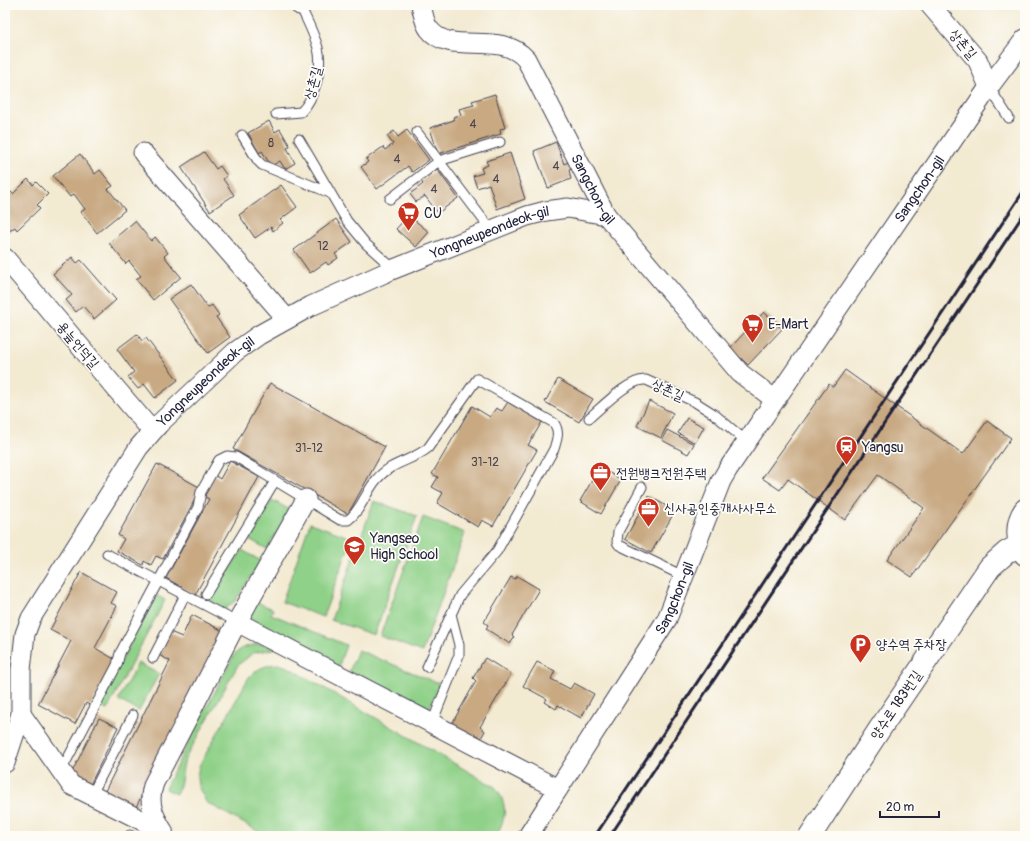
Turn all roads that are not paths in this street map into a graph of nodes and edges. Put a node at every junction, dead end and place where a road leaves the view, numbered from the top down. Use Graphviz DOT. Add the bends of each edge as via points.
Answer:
graph roads {
  1 [pos="301,5"];
  2 [pos="421,5"];
  3 [pos="930,5"];
  4 [pos="1025,39"];
  5 [pos="989,87"];
  6 [pos="276,114"];
  7 [pos="1009,118"];
  8 [pos="417,132"];
  9 [pos="242,135"];
  10 [pos="299,139"];
  11 [pos="500,142"];
  12 [pos="143,153"];
  13 [pos="439,161"];
  14 [pos="330,194"];
  15 [pos="390,199"];
  16 [pos="606,214"];
  17 [pos="492,230"];
  18 [pos="5,258"];
  19 [pos="394,269"];
  20 [pos="287,319"];
  21 [pos="774,399"];
  22 [pos="589,418"];
  23 [pos="152,431"];
  24 [pos="746,441"];
  25 [pos="275,481"];
  26 [pos="642,487"];
  27 [pos="306,499"];
  28 [pos="1025,510"];
  29 [pos="1023,549"];
  30 [pos="107,554"];
  31 [pos="683,576"];
  32 [pos="158,581"];
  33 [pos="206,594"];
  34 [pos="185,595"];
  35 [pos="451,614"];
  36 [pos="237,622"];
  37 [pos="152,658"];
  38 [pos="427,666"];
  39 [pos="133,714"];
  40 [pos="15,717"];
  41 [pos="432,723"];
  42 [pos="5,763"];
  43 [pos="60,772"];
  44 [pos="558,789"];
  45 [pos="91,796"];
  46 [pos="169,834"];
  47 [pos="528,836"];
  48 [pos="810,836"];
  1 -- 6 [label="lane, 상촌길" via="318,49 319,64 315,86 301,112"];
  2 -- 16 [label="street, Sangchon-gil" via="428,28 443,40 493,44 511,48 523,55"];
  3 -- 5 [label="street, 상촌길" via="978,61"];
  4 -- 5 [label="street, Sangchon-gil"];
  5 -- 7 [label="lane"];
  5 -- 21 [label="street, Sangchon-gil"];
  8 -- 13 [label="lane"];
  9 -- 14 [label="lane" via="262,165"];
  10 -- 14 [label="lane"];
  11 -- 13 [label="lane"];
  12 -- 20 [label="street"];
  13 -- 15 [label="lane"];
  13 -- 17 [label="lane"];
  14 -- 19 [label="lane" via="356,234"];
  16 -- 17 [label="street, Yongneupeondeok-gil" via="568,208 546,211"];
  16 -- 21 [label="street, Sangchon-gil" via="740,373"];
  17 -- 19 [label="street, Yongneupeondeok-gil"];
  18 -- 23 [label="street, 용늪언덕길"];
  19 -- 20 [label="street, Yongneupeondeok-gil"];
  20 -- 23 [label="street, Yongneupeondeok-gil" via="244,345"];
  21 -- 24 [label="street, Sangchon-gil"];
  22 -- 24 [label="lane, 상촌길" via="632,383 641,379 695,402 714,414"];
  23 -- 40 [label="street, Yongneupeondeok-gil" via="31,618 25,634"];
  24 -- 31 [label="street, Sangchon-gil" via="721,481"];
  25 -- 27 [label="lane"];
  25 -- 32 [label="lane" via="236,457 222,457 201,492 198,507"];
  25 -- 33 [label="lane"];
  26 -- 31 [label="lane" via="618,532 617,542"];
  27 -- 35 [label="lane" via="340,520 348,520 376,479 393,465 428,448 477,379 554,423 558,431 554,449 497,550 460,595"];
  27 -- 36 [label="street"];
  28 -- 29 [label="street" via="1018,526"];
  29 -- 48 [label="street, 양수로 183번길" via="1008,552 990,567"];
  30 -- 32 [label="lane"];
  31 -- 44 [label="street, Sangchon-gil" via="667,619"];
  32 -- 34 [label="lane"];
  32 -- 43 [label="lane"];
  34 -- 36 [label="lane"];
  34 -- 37 [label="lane"];
  35 -- 38 [label="lane"];
  35 -- 41 [label="lane" via="459,654"];
  36 -- 41 [label="street"];
  36 -- 46 [label="street" via="152,789 151,808"];
  39 -- 45 [label="lane"];
  40 -- 42 [label="street, Yongneupeondeok-gil"];
  40 -- 43 [label="street"];
  41 -- 44 [label="street"];
  43 -- 45 [label="street" via="72,786"];
  44 -- 47 [label="street, Sangchon-gil"];
  45 -- 46 [label="street"];
}
